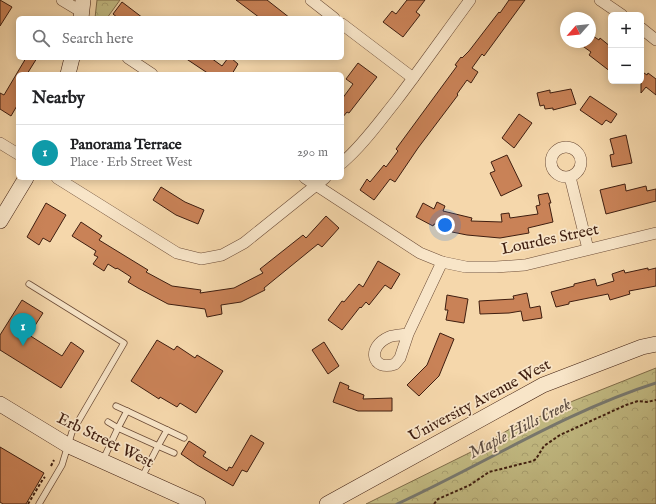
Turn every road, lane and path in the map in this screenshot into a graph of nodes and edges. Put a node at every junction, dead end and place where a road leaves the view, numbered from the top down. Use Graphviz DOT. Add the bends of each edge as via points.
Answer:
graph roads {
  1 [pos="62,0"];
  2 [pos="311,0"];
  3 [pos="470,0"];
  4 [pos="600,0"];
  5 [pos="82,10"];
  6 [pos="618,12"];
  7 [pos="331,16"];
  8 [pos="344,26"];
  9 [pos="644,29"];
  10 [pos="654,34"];
  11 [pos="72,60"];
  12 [pos="131,60"];
  13 [pos="68,72"];
  14 [pos="149,72"];
  15 [pos="413,78"];
  16 [pos="0,143"];
  17 [pos="16,153"];
  18 [pos="344,161"];
  19 [pos="570,177"];
  20 [pos="25,180"];
  21 [pos="60,180"];
  22 [pos="320,182"];
  23 [pos="0,221"];
  24 [pos="656,233"];
  25 [pos="588,250"];
  26 [pos="442,262"];
  27 [pos="29,284"];
  28 [pos="408,334"];
  29 [pos="656,344"];
  30 [pos="656,400"];
  31 [pos="0,404"];
  32 [pos="116,406"];
  33 [pos="127,411"];
  34 [pos="108,422"];
  35 [pos="118,428"];
  36 [pos="167,430"];
  37 [pos="184,438"];
  38 [pos="68,446"];
  39 [pos="158,446"];
  40 [pos="174,453"];
  41 [pos="54,460"];
  42 [pos="102,462"];
  43 [pos="51,468"];
  44 [pos="48,475"];
  45 [pos="141,479"];
  46 [pos="28,504"];
  47 [pos="40,504"];
  48 [pos="198,504"];
  49 [pos="327,504"];
  50 [pos="434,504"];
  1 -- 5 [label="street"];
  2 -- 7 [label="street"];
  3 -- 15 [label="street"];
  4 -- 6 [label="street"];
  8 -- 15 [label="street"];
  9 -- 10 [label="street"];
  11 -- 13 [label="main road"];
  12 -- 14 [label="street"];
  15 -- 18 [label="street"];
  16 -- 17 [label="street"];
  19 -- 25 [label="street"];
  20 -- 23 [label="main road"];
  21 -- 22 [label="street" via="177,253 201,259 222,255 244,243"];
  22 -- 26 [label="street, Lourdes Street" via="420,253"];
  24 -- 25 [label="street, Lourdes Street"];
  25 -- 26 [label="street, Lourdes Street" via="525,265 496,268 466,267"];
  26 -- 28 [label="street"];
  27 -- 38 [label="lane" via="124,343 72,432"];
  29 -- 49 [label="main road, University Avenue West" via="543,385"];
  30 -- 50 [label="path" via="626,405 560,435 544,446 533,461 489,472 470,485 438,499"];
  31 -- 38 [label="main road, Erb Street West"];
  32 -- 33 [label="lane"];
  33 -- 35 [label="lane"];
  33 -- 36 [label="lane"];
  34 -- 35 [label="lane"];
  35 -- 39 [label="lane"];
  35 -- 42 [label="lane"];
  36 -- 37 [label="lane"];
  36 -- 39 [label="lane"];
  38 -- 42 [label="main road, Erb Street West"];
  38 -- 47 [label="lane" via="62,465"];
  39 -- 40 [label="lane"];
  39 -- 45 [label="lane"];
  41 -- 43 [label="path"];
  42 -- 45 [label="main road, Erb Street West"];
  44 -- 46 [label="path"];
  45 -- 48 [label="main road, Erb Street West"];
}
